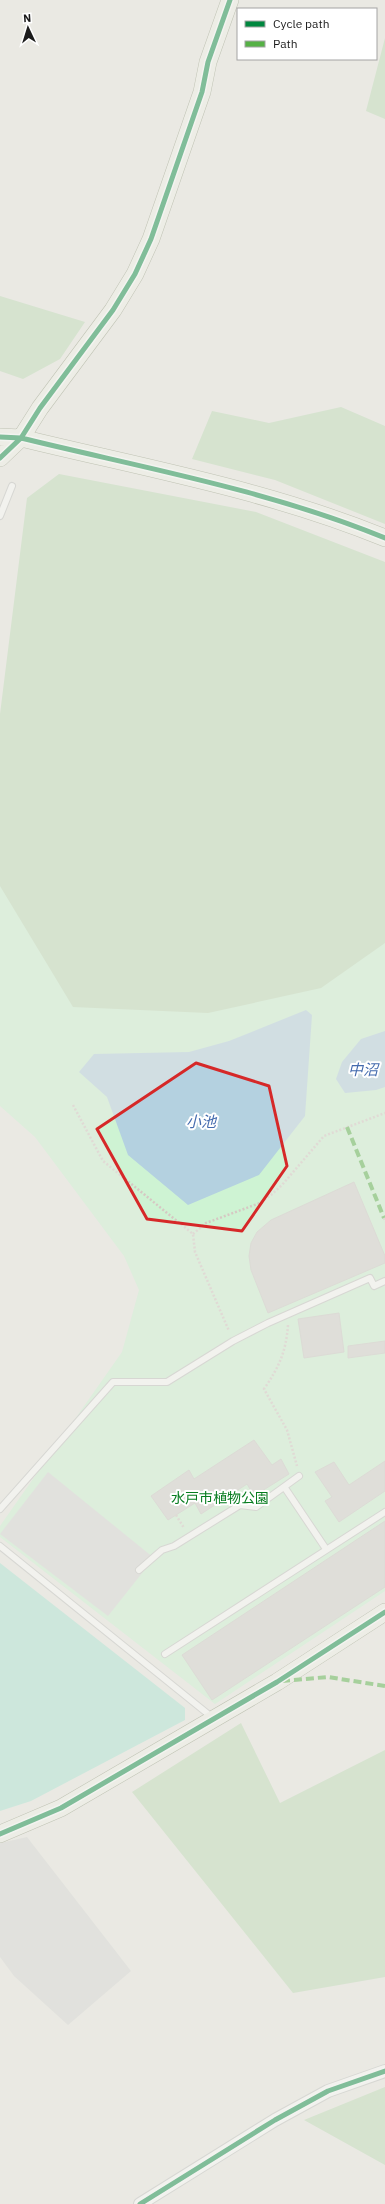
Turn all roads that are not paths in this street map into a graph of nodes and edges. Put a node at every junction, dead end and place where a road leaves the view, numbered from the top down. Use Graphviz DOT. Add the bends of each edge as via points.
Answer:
graph roads {
  1 [pos="230,0"];
  2 [pos="0,437"];
  3 [pos="22,438"];
  4 [pos="0,458"];
  5 [pos="12,486"];
  6 [pos="0,516"];
  7 [pos="385,538"];
  8 [pos="385,1281"];
  9 [pos="299,1476"];
  10 [pos="285,1488"];
  11 [pos="0,1509"];
  12 [pos="385,1512"];
  13 [pos="0,1546"];
  14 [pos="326,1549"];
  15 [pos="139,1570"];
  16 [pos="385,1612"];
  17 [pos="165,1654"];
  18 [pos="214,1719"];
  19 [pos="0,1834"];
  20 [pos="385,2071"];
  21 [pos="140,2204"];
  1 -- 3 [label="street" via="208,62 202,92 151,239 135,274 113,310 40,408"];
  2 -- 3 [label="street"];
  3 -- 4 [label="street"];
  3 -- 7 [label="street" via="243,490"];
  5 -- 6 [label="lane"];
  8 -- 11 [label="lane" via="374,1286 370,1278 287,1315 233,1341 167,1382 113,1382"];
  9 -- 10 [label="lane"];
  10 -- 14 [label="lane"];
  10 -- 15 [label="lane" via="256,1507 240,1505 174,1546 162,1550"];
  12 -- 14 [label="lane"];
  13 -- 18 [label="lane"];
  14 -- 17 [label="lane"];
  16 -- 18 [label="street" via="277,1682"];
  18 -- 19 [label="street" via="61,1808"];
  20 -- 21 [label="street" via="322,2094 275,2120"];
}
